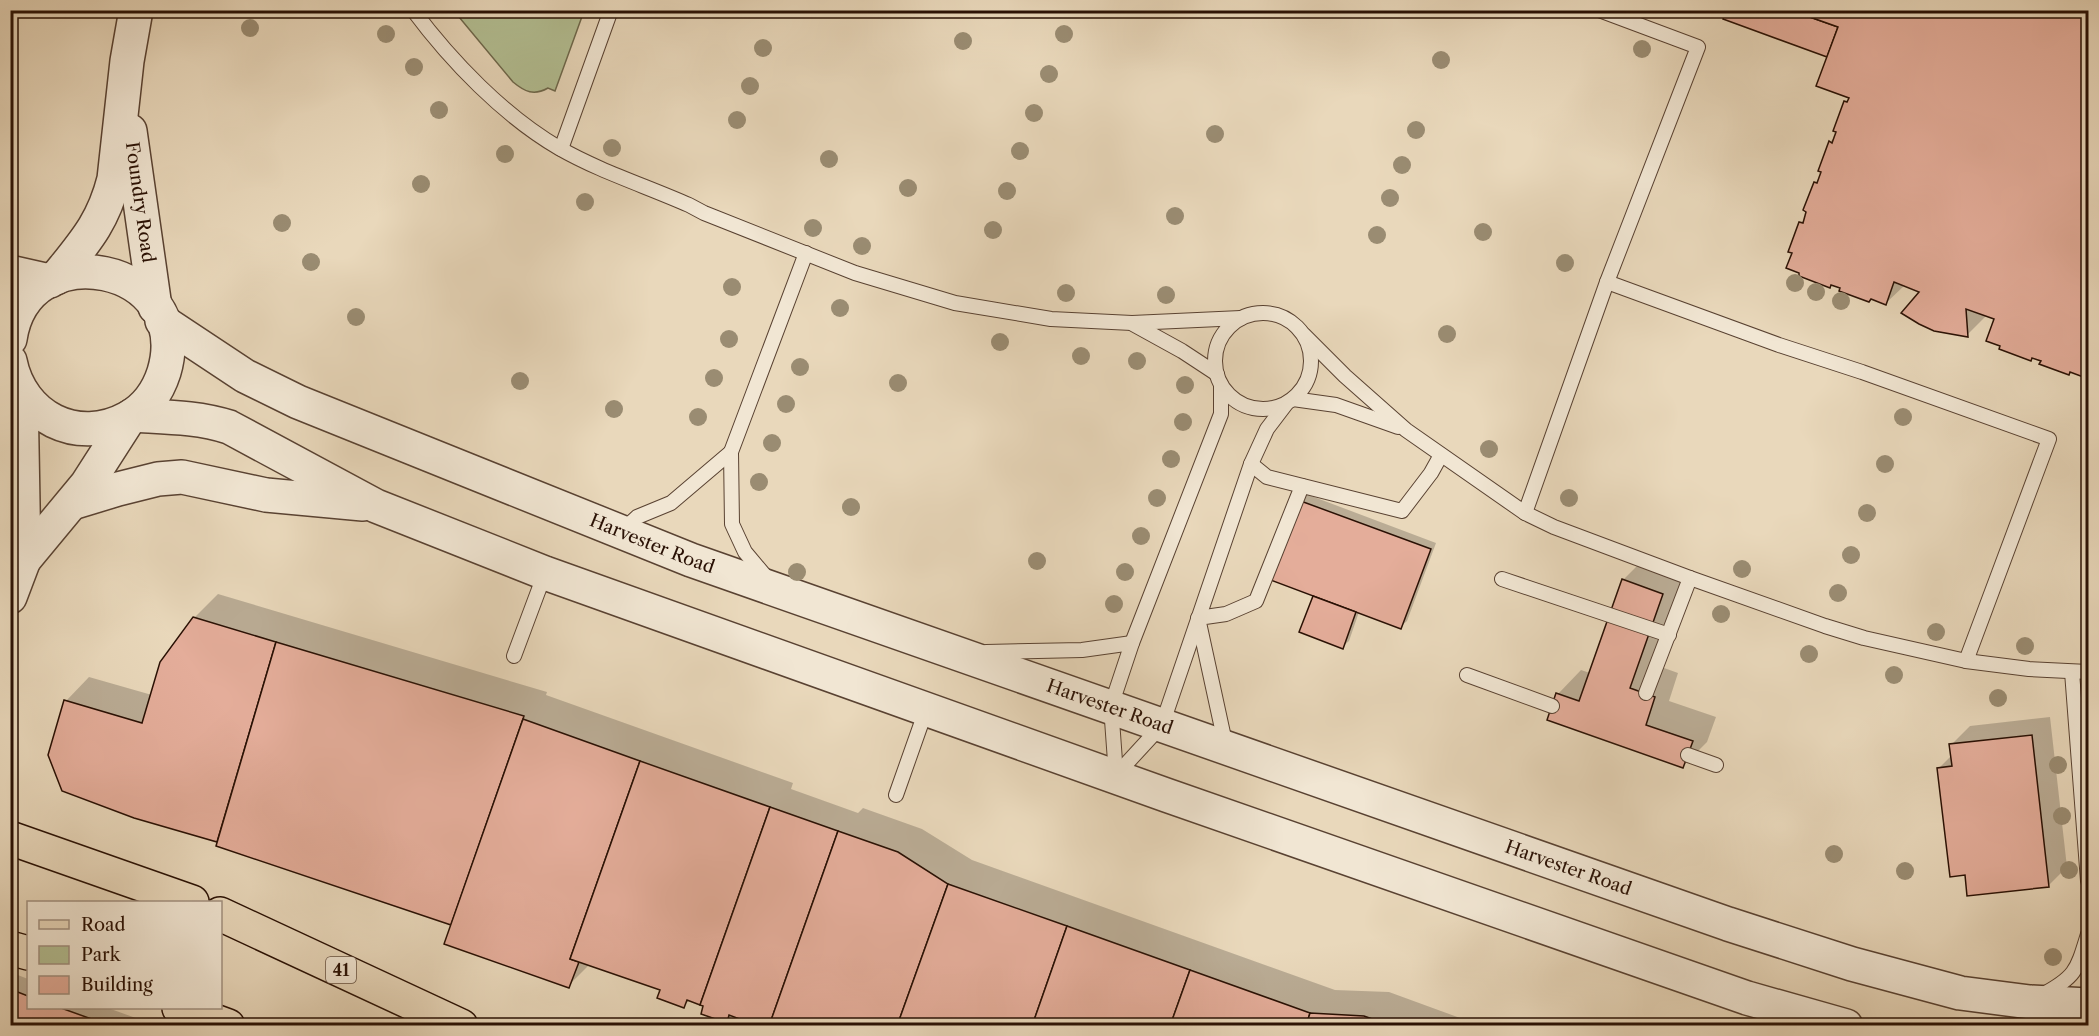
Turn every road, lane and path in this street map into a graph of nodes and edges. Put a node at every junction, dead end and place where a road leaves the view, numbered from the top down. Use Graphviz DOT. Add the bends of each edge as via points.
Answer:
graph roads {
  1 [pos="136,10"];
  2 [pos="413,10"];
  3 [pos="610,10"];
  4 [pos="1599,10"];
  5 [pos="125,96"];
  6 [pos="561,149"];
  7 [pos="806,253"];
  8 [pos="10,272"];
  9 [pos="53,279"];
  10 [pos="1607,282"];
  11 [pos="159,314"];
  12 [pos="1241,318"];
  13 [pos="1131,323"];
  14 [pos="1304,334"];
  15 [pos="10,339"];
  16 [pos="1219,379"];
  17 [pos="15,380"];
  18 [pos="1289,402"];
  19 [pos="132,416"];
  20 [pos="1406,430"];
  21 [pos="730,452"];
  22 [pos="1441,455"];
  23 [pos="1251,464"];
  24 [pos="1302,486"];
  25 [pos="72,504"];
  26 [pos="376,506"];
  27 [pos="1525,513"];
  28 [pos="620,532"];
  29 [pos="24,561"];
  30 [pos="545,573"];
  31 [pos="1690,578"];
  32 [pos="1502,579"];
  33 [pos="779,590"];
  34 [pos="10,597"];
  35 [pos="1198,618"];
  36 [pos="1669,635"];
  37 [pos="1132,643"];
  38 [pos="957,653"];
  39 [pos="514,656"];
  40 [pos="1966,661"];
  41 [pos="2072,672"];
  42 [pos="2088,672"];
  43 [pos="1467,675"];
  44 [pos="1646,693"];
  45 [pos="1111,706"];
  46 [pos="1552,706"];
  47 [pos="927,709"];
  48 [pos="1162,725"];
  49 [pos="1226,747"];
  50 [pos="1688,755"];
  51 [pos="1716,765"];
  52 [pos="1116,775"];
  53 [pos="896,795"];
  54 [pos="10,838"];
  55 [pos="2088,881"];
  56 [pos="186,901"];
  57 [pos="222,915"];
  58 [pos="2088,934"];
  59 [pos="10,948"];
  60 [pos="27,953"];
  61 [pos="2030,1002"];
  62 [pos="2088,1005"];
  63 [pos="182,1009"];
  64 [pos="228,1026"];
  65 [pos="461,1026"];
  66 [pos="1846,1026"];
  1 -- 5 [label="street, Foundry Road"];
  2 -- 6 [label="lane" via="430,34 483,87 515,117"];
  3 -- 6 [label="lane"];
  4 -- 10 [label="lane" via="1698,47"];
  5 -- 9 [label="street, Foundry Road" via="114,179 105,209"];
  5 -- 11 [label="street, Foundry Road"];
  6 -- 7 [label="lane" via="704,213"];
  7 -- 13 [label="lane" via="855,273 955,303 1051,319"];
  7 -- 21 [label="lane"];
  8 -- 9 [label="street"];
  9 -- 11 [label="street, Harvester Road" via="83,271 111,274 136,286"];
  9 -- 15 [label="street, Foundry Road" via="38,288 21,309"];
  10 -- 27 [label="lane"];
  10 -- 40 [label="lane" via="2049,439"];
  11 -- 19 [label="street, Foundry Road" via="168,351 161,380 145,405"];
  11 -- 28 [label="street, Harvester Road" via="225,364 270,389"];
  12 -- 13 [label="lane"];
  12 -- 14 [label="lane" via="1275,315"];
  12 -- 16 [label="lane" via="1219,342 1215,358"];
  13 -- 16 [label="lane" via="1182,351"];
  14 -- 18 [label="lane" via="1310,355 1309,376 1303,389"];
  14 -- 20 [label="lane"];
  16 -- 18 [label="lane" via="1230,397 1243,405 1271,409"];
  16 -- 37 [label="lane" via="1221,414"];
  17 -- 19 [label="street" via="37,411 70,427 107,427"];
  17 -- 29 [label="street"];
  18 -- 20 [label="lane" via="1336,405"];
  18 -- 23 [label="lane" via="1267,429"];
  19 -- 25 [label="street"];
  19 -- 26 [label="street" via="180,418 229,427"];
  20 -- 22 [label="lane"];
  21 -- 28 [label="lane" via="671,503 637,517"];
  21 -- 33 [label="lane" via="732,524 752,562"];
  22 -- 24 [label="lane" via="1402,511"];
  22 -- 27 [label="lane"];
  23 -- 24 [label="lane" via="1267,477"];
  23 -- 35 [label="lane"];
  24 -- 35 [label="lane" via="1256,601 1226,614"];
  25 -- 26 [label="street" via="149,481 182,477 266,495"];
  25 -- 29 [label="street"];
  26 -- 30 [label="street"];
  27 -- 31 [label="lane" via="1605,548"];
  28 -- 33 [label="street, Harvester Road"];
  29 -- 34 [label="street"];
  30 -- 39 [label="lane"];
  30 -- 47 [label="street"];
  31 -- 36 [label="lane"];
  31 -- 40 [label="lane" via="1864,638"];
  32 -- 36 [label="lane"];
  33 -- 38 [label="street, Harvester Road"];
  35 -- 48 [label="lane"];
  35 -- 49 [label="lane"];
  36 -- 44 [label="lane"];
  37 -- 38 [label="lane" via="1082,650"];
  37 -- 45 [label="lane"];
  38 -- 45 [label="street, Harvester Road"];
  40 -- 41 [label="lane"];
  41 -- 42 [label="lane"];
  41 -- 55 [label="lane"];
  43 -- 46 [label="lane"];
  45 -- 48 [label="street, Harvester Road"];
  45 -- 52 [label="lane"];
  47 -- 52 [label="street"];
  47 -- 53 [label="lane"];
  48 -- 49 [label="street, Harvester Road"];
  48 -- 52 [label="lane"];
  49 -- 61 [label="street, Harvester Road" via="1852,964 1960,993"];
  50 -- 51 [label="lane"];
  52 -- 66 [label="street" via="1747,998"];
  54 -- 56 [label="main road"];
  57 -- 65 [label="main road, 41"];
  58 -- 61 [label="lane" via="2077,969 2060,986"];
  59 -- 60 [label="main road"];
  61 -- 62 [label="street, Harvester Road"];
  63 -- 64 [label="main road"];
}
